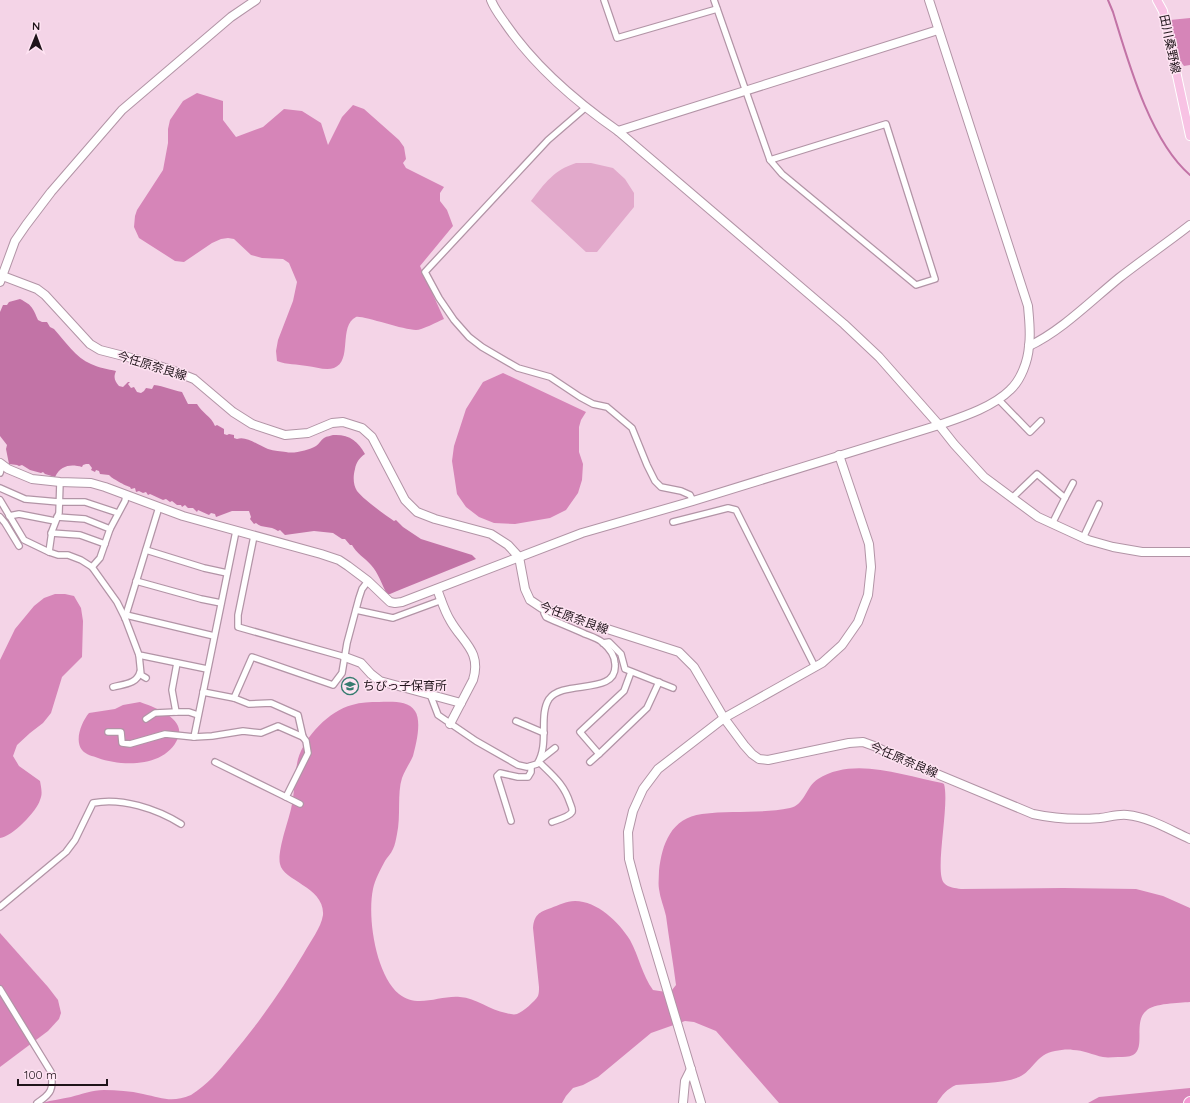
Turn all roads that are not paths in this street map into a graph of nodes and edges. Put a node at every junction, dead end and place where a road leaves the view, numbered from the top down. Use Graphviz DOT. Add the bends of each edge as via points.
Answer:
graph roads {
  1 [pos="256,0"];
  2 [pos="491,0"];
  3 [pos="604,0"];
  4 [pos="714,0"];
  5 [pos="929,0"];
  6 [pos="1157,0"];
  7 [pos="717,9"];
  8 [pos="938,30"];
  9 [pos="745,91"];
  10 [pos="585,108"];
  11 [pos="618,131"];
  12 [pos="1190,136"];
  13 [pos="770,160"];
  14 [pos="1190,225"];
  15 [pos="1,278"];
  16 [pos="1029,346"];
  17 [pos="998,399"];
  18 [pos="1042,421"];
  19 [pos="939,425"];
  20 [pos="838,455"];
  21 [pos="1,467"];
  22 [pos="60,482"];
  23 [pos="1073,484"];
  24 [pos="0,488"];
  25 [pos="126,495"];
  26 [pos="1012,498"];
  27 [pos="1065,498"];
  28 [pos="0,500"];
  29 [pos="693,501"];
  30 [pos="59,502"];
  31 [pos="1099,504"];
  32 [pos="159,507"];
  33 [pos="118,513"];
  34 [pos="9,516"];
  35 [pos="0,517"];
  36 [pos="56,519"];
  37 [pos="673,522"];
  38 [pos="1052,524"];
  39 [pos="110,529"];
  40 [pos="236,531"];
  41 [pos="52,534"];
  42 [pos="254,536"];
  43 [pos="1083,538"];
  44 [pos="105,544"];
  45 [pos="19,546"];
  46 [pos="146,550"];
  47 [pos="49,552"];
  48 [pos="1190,552"];
  49 [pos="519,557"];
  50 [pos="92,567"];
  51 [pos="227,572"];
  52 [pos="136,581"];
  53 [pos="368,581"];
  54 [pos="437,589"];
  55 [pos="442,600"];
  56 [pos="221,603"];
  57 [pos="356,610"];
  58 [pos="545,610"];
  59 [pos="126,617"];
  60 [pos="214,636"];
  61 [pos="603,643"];
  62 [pos="138,655"];
  63 [pos="345,657"];
  64 [pos="177,663"];
  65 [pos="815,667"];
  66 [pos="207,669"];
  67 [pos="140,672"];
  68 [pos="631,672"];
  69 [pos="146,678"];
  70 [pos="659,682"];
  71 [pos="113,687"];
  72 [pos="673,688"];
  73 [pos="203,692"];
  74 [pos="430,694"];
  75 [pos="234,698"];
  76 [pos="461,703"];
  77 [pos="176,712"];
  78 [pos="198,715"];
  79 [pos="724,718"];
  80 [pos="146,719"];
  81 [pos="516,722"];
  82 [pos="450,724"];
  83 [pos="108,732"];
  84 [pos="544,733"];
  85 [pos="194,737"];
  86 [pos="303,737"];
  87 [pos="555,748"];
  88 [pos="599,754"];
  89 [pos="540,760"];
  90 [pos="216,762"];
  91 [pos="590,762"];
  92 [pos="530,766"];
  93 [pos="286,797"];
  94 [pos="300,804"];
  95 [pos="511,820"];
  96 [pos="552,822"];
  97 [pos="181,824"];
  98 [pos="1190,839"];
  99 [pos="0,907"];
  100 [pos="0,989"];
  101 [pos="691,1068"];
  102 [pos="37,1103"];
  103 [pos="683,1103"];
  104 [pos="701,1103"];
  1 -- 15 [label="street" via="122,110 26,225 15,241"];
  2 -- 10 [label="street" via="515,38 549,76"];
  3 -- 7 [label="street" via="617,38"];
  4 -- 7 [label="street"];
  5 -- 8 [label="street"];
  6 -- 12 [label="main road, 田川桑野線" via="1163,11"];
  7 -- 9 [label="street"];
  8 -- 9 [label="street"];
  8 -- 16 [label="street" via="1028,306"];
  9 -- 11 [label="street"];
  9 -- 13 [label="street"];
  10 -- 11 [label="street"];
  10 -- 29 [label="street" via="548,140 425,272 450,314 469,337 482,348 518,368 550,377 593,404 607,407 632,428 655,481 661,487 690,495"];
  11 -- 19 [label="street" via="844,324 879,357"];
  13 -- 13 [label="street" via="782,174 916,285 935,279 886,124"];
  14 -- 16 [label="street" via="1048,336"];
  15 -- 49 [label="street, 今任原奈良線" via="37,289 90,344 100,350 147,362 194,379 233,412 252,424 285,435 308,433 332,423 343,422 362,428 372,437 405,500 417,512 491,534 508,544"];
  16 -- 17 [label="street" via="1021,375 1011,390"];
  17 -- 18 [label="street" via="1030,432"];
  17 -- 19 [label="street"];
  19 -- 20 [label="street"];
  19 -- 26 [label="street" via="984,477"];
  20 -- 29 [label="street"];
  20 -- 65 [label="street" via="869,544 870,581 868,595 858,622 842,645"];
  21 -- 22 [label="street" via="32,479"];
  22 -- 25 [label="street" via="91,483"];
  22 -- 30 [label="street"];
  23 -- 27 [label="street"];
  24 -- 30 [label="street" via="25,499"];
  25 -- 32 [label="street"];
  25 -- 33 [label="street"];
  26 -- 27 [label="street" via="1036,474"];
  26 -- 38 [label="street"];
  27 -- 38 [label="street"];
  28 -- 34 [label="street"];
  29 -- 49 [label="street" via="582,533"];
  30 -- 33 [label="street" via="90,503"];
  30 -- 36 [label="street"];
  31 -- 43 [label="street"];
  32 -- 40 [label="street"];
  32 -- 46 [label="street"];
  33 -- 39 [label="street"];
  34 -- 36 [label="street" via="19,514"];
  34 -- 47 [label="street" via="24,540"];
  35 -- 45 [label="street"];
  36 -- 39 [label="street" via="85,519"];
  36 -- 41 [label="street"];
  37 -- 65 [label="street" via="728,508 736,510"];
  38 -- 43 [label="street"];
  39 -- 44 [label="street"];
  40 -- 42 [label="street"];
  40 -- 51 [label="street"];
  41 -- 44 [label="street" via="80,535"];
  41 -- 47 [label="street"];
  42 -- 53 [label="street" via="339,560"];
  42 -- 63 [label="street" via="238,615 238,627"];
  43 -- 48 [label="street" via="1142,552"];
  44 -- 50 [label="street" via="100,558"];
  46 -- 51 [label="street" via="204,568"];
  46 -- 52 [label="street"];
  47 -- 50 [label="street" via="68,555"];
  49 -- 54 [label="street"];
  49 -- 58 [label="street, 今任原奈良線" via="525,589 530,600"];
  50 -- 59 [label="street"];
  51 -- 56 [label="street"];
  52 -- 56 [label="street"];
  52 -- 59 [label="street"];
  53 -- 54 [label="street" via="385,598 395,603"];
  53 -- 57 [label="street" via="362,589"];
  54 -- 55 [label="street"];
  55 -- 57 [label="street" via="392,618"];
  55 -- 76 [label="street" via="450,620 470,647 475,660 475,673"];
  56 -- 60 [label="street"];
  57 -- 63 [label="street"];
  58 -- 61 [label="street" via="546,617"];
  58 -- 79 [label="street, 今任原奈良線" via="678,652 694,667"];
  59 -- 60 [label="street"];
  59 -- 62 [label="street"];
  60 -- 66 [label="street"];
  61 -- 68 [label="street" via="609,642 621,654 625,669"];
  61 -- 84 [label="street" via="615,658 616,669 613,676 601,684 554,693 545,711"];
  62 -- 64 [label="street"];
  62 -- 67 [label="street"];
  63 -- 74 [label="street" via="361,663 380,681"];
  63 -- 75 [label="street" via="342,673 333,685 252,657"];
  64 -- 66 [label="street"];
  64 -- 77 [label="street" via="172,690"];
  65 -- 79 [label="street"];
  66 -- 73 [label="street"];
  67 -- 69 [label="street"];
  67 -- 71 [label="street" via="135,681"];
  68 -- 70 [label="street"];
  68 -- 88 [label="street" via="624,691 580,732"];
  70 -- 72 [label="street"];
  70 -- 88 [label="street" via="647,708"];
  73 -- 75 [label="street"];
  73 -- 78 [label="street"];
  74 -- 76 [label="street"];
  74 -- 82 [label="street" via="438,715"];
  75 -- 86 [label="street" via="249,704 272,703 298,715"];
  76 -- 82 [label="street"];
  77 -- 78 [label="street"];
  77 -- 80 [label="street" via="155,713"];
  78 -- 85 [label="street"];
  79 -- 98 [label="street, 今任原奈良線" via="752,754 759,759 768,760 863,742 1033,814 1070,819 1129,815"];
  79 -- 101 [label="street" via="658,769 643,789 633,811 628,832 629,858 637,889"];
  81 -- 84 [label="street"];
  82 -- 92 [label="street" via="518,765"];
  83 -- 85 [label="street" via="121,732 124,744 165,734"];
  84 -- 89 [label="street"];
  85 -- 86 [label="street" via="243,731 261,732 278,726"];
  86 -- 93 [label="street" via="308,753"];
  87 -- 89 [label="street"];
  88 -- 91 [label="street"];
  89 -- 92 [label="street"];
  89 -- 96 [label="street" via="562,784 572,808 570,814"];
  90 -- 93 [label="street"];
  92 -- 95 [label="street" via="531,772 528,777 518,778 500,773 496,776"];
  93 -- 94 [label="street"];
  97 -- 99 [label="street" via="167,815 136,805 105,800 93,803 75,840 66,852"];
  100 -- 102 [label="street" via="51,1072 51,1090 47,1097"];
  101 -- 103 [label="street" via="685,1081"];
  101 -- 104 [label="street"];
}
